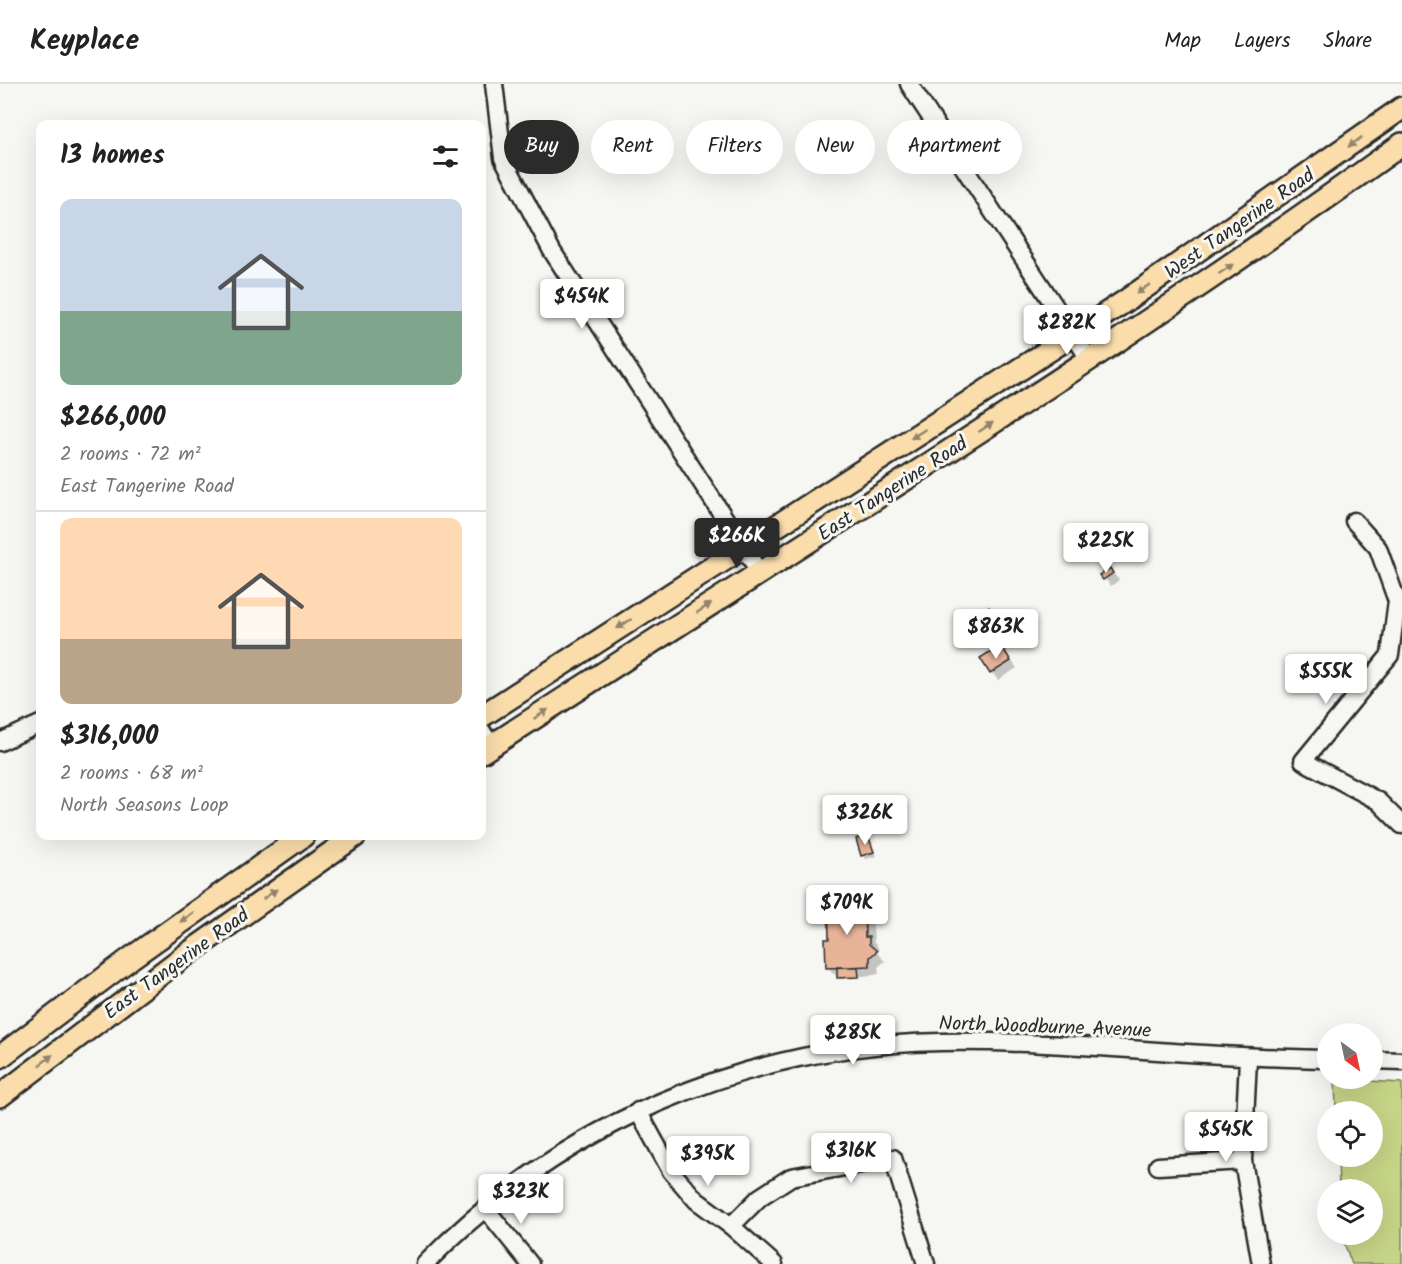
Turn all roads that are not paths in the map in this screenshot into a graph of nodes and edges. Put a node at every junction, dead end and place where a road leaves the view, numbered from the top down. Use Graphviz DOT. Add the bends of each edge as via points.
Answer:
graph roads {
  1 [pos="494,84"];
  2 [pos="909,84"];
  3 [pos="1402,108"];
  4 [pos="1402,144"];
  5 [pos="1073,334"];
  6 [pos="1090,360"];
  7 [pos="1354,520"];
  8 [pos="743,547"];
  9 [pos="760,573"];
  10 [pos="1396,658"];
  11 [pos="486,713"];
  12 [pos="36,726"];
  13 [pos="0,742"];
  14 [pos="486,742"];
  15 [pos="1402,825"];
  16 [pos="297,840"];
  17 [pos="349,840"];
  18 [pos="0,1057"];
  19 [pos="1248,1059"];
  20 [pos="1317,1059"];
  21 [pos="1383,1060"];
  22 [pos="1402,1061"];
  23 [pos="0,1096"];
  24 [pos="638,1111"];
  25 [pos="1243,1161"];
  26 [pos="1158,1166"];
  27 [pos="485,1208"];
  28 [pos="731,1226"];
  29 [pos="425,1264"];
  30 [pos="530,1264"];
  31 [pos="774,1264"];
  32 [pos="926,1264"];
  33 [pos="1261,1264"];
  1 -- 8 [label="street" via="503,158 530,213"];
  2 -- 5 [label="street"];
  3 -- 5 [label="main road, West Tangerine Road, one-way" via="1210,244"];
  6 -- 4 [label="main road, West Tangerine Road, one-way"];
  5 -- 6 [label="street"];
  5 -- 8 [label="main road, East Tangerine Road, one-way"];
  9 -- 6 [label="main road, East Tangerine Road, one-way"];
  7 -- 10 [label="street" via="1378,548 1397,601"];
  8 -- 9 [label="street"];
  8 -- 11 [label="main road, East Tangerine Road, one-way"];
  14 -- 9 [label="main road, East Tangerine Road, one-way"];
  10 -- 15 [label="street" via="1303,761 1378,801"];
  12 -- 13 [label="street"];
  16 -- 18 [label="main road, East Tangerine Road, one-way"];
  23 -- 17 [label="main road, East Tangerine Road, one-way" via="123,1001"];
  19 -- 20 [label="street, North Woodburne Avenue"];
  19 -- 24 [label="street, North Woodburne Avenue" via="1201,1052 985,1043 881,1045 760,1067"];
  19 -- 25 [label="street"];
  21 -- 22 [label="street"];
  24 -- 27 [label="street, North Woodburne Avenue" via="546,1163"];
  24 -- 28 [label="street" via="671,1171 696,1200"];
  25 -- 26 [label="street"];
  25 -- 33 [label="street"];
  27 -- 29 [label="street, North Woodburne Avenue"];
  27 -- 30 [label="street"];
  28 -- 31 [label="street"];
  28 -- 32 [label="street" via="760,1197 791,1177 893,1158"];
}
